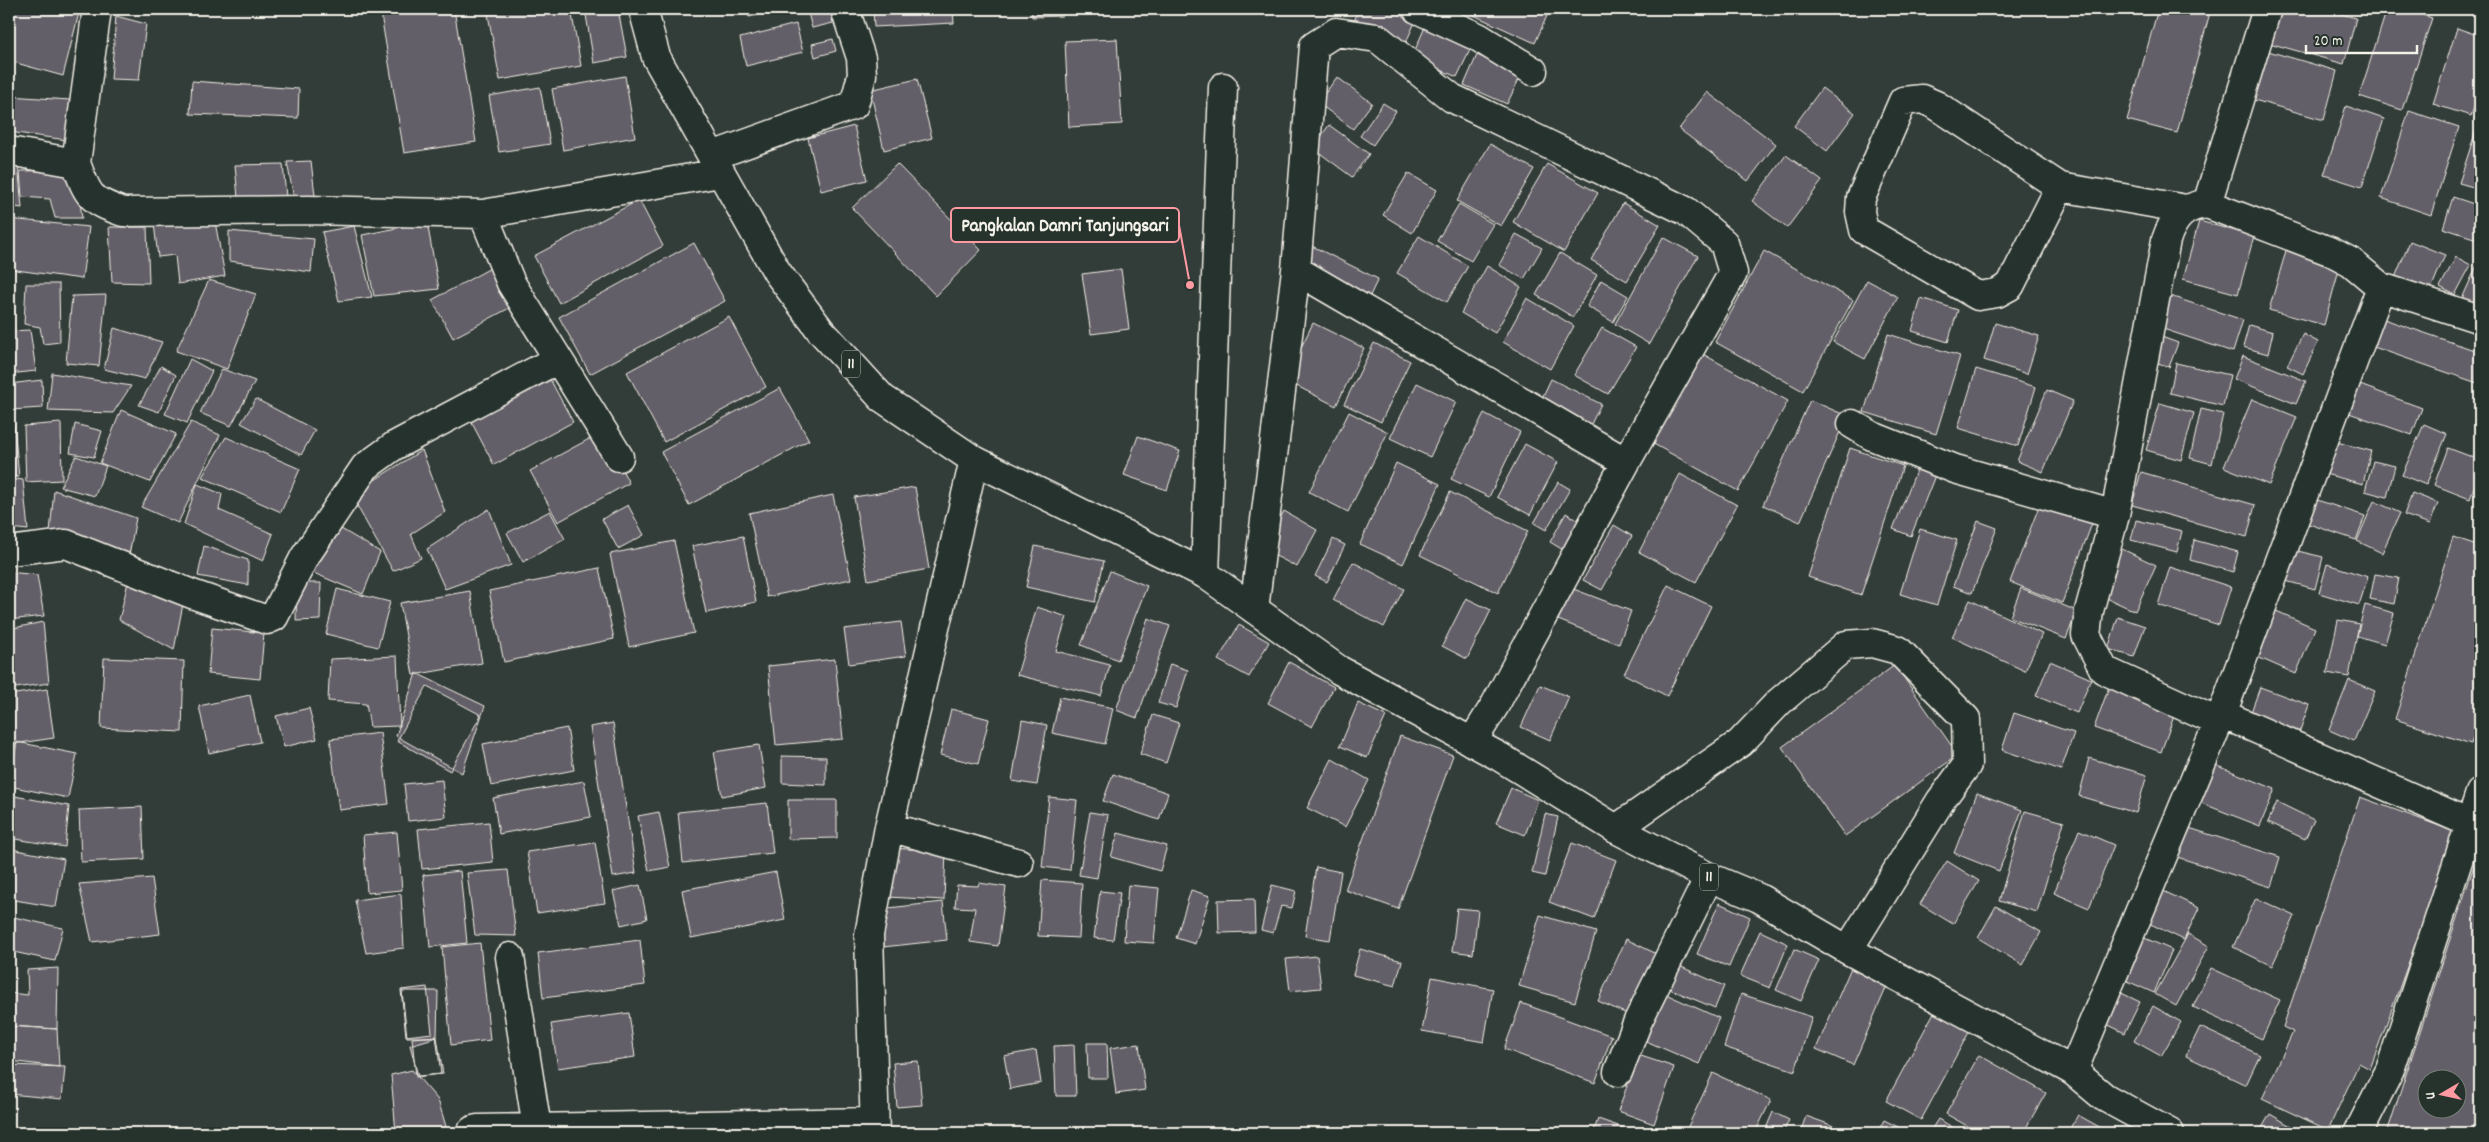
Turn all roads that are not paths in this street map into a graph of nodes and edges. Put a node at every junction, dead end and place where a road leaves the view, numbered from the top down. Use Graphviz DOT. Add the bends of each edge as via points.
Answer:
graph roads {
  1 [pos="97,9"];
  2 [pos="643,9"];
  3 [pos="846,9"];
  4 [pos="1417,9"];
  5 [pos="2266,9"];
  6 [pos="1532,71"];
  7 [pos="1223,87"];
  8 [pos="9,151"];
  9 [pos="76,163"];
  10 [pos="716,164"];
  11 [pos="2060,187"];
  12 [pos="2197,207"];
  13 [pos="483,214"];
  14 [pos="1296,270"];
  15 [pos="2382,287"];
  16 [pos="2480,319"];
  17 [pos="558,359"];
  18 [pos="1852,424"];
  19 [pos="619,457"];
  20 [pos="974,460"];
  21 [pos="1626,462"];
  22 [pos="2115,515"];
  23 [pos="9,551"];
  24 [pos="1205,574"];
  25 [pos="1254,609"];
  26 [pos="2220,718"];
  27 [pos="1472,742"];
  28 [pos="2480,793"];
  29 [pos="2470,823"];
  30 [pos="890,827"];
  31 [pos="1616,829"];
  32 [pos="1018,864"];
  33 [pos="1709,877"];
  34 [pos="1848,950"];
  35 [pos="510,957"];
  36 [pos="2072,1070"];
  37 [pos="1618,1072"];
  38 [pos="537,1128"];
  39 [pos="874,1128"];
  40 [pos="470,1133"];
  41 [pos="2170,1133"];
  42 [pos="2358,1133"];
  1 -- 9 [label="main road"];
  2 -- 10 [label="main road, 11" via="656,57"];
  3 -- 10 [label="main road" via="861,58 862,75 854,105"];
  4 -- 6 [label="main road" via="1478,37"];
  5 -- 12 [label="main road"];
  7 -- 24 [label="main road"];
  8 -- 9 [label="main road"];
  9 -- 13 [label="main road" via="86,189 98,203 123,212 308,210"];
  10 -- 13 [label="main road"];
  10 -- 20 [label="main road, 11" via="777,272 821,331 882,398"];
  11 -- 11 [label="main road" via="2010,286 1997,293 1978,296 1864,230 1860,212 1861,198 1903,101 1922,100 1936,105"];
  11 -- 12 [label="main road"];
  12 -- 15 [label="main road" via="2332,252 2351,262"];
  12 -- 22 [label="main road" via="2177,216 2166,240"];
  13 -- 17 [label="main road" via="511,284"];
  14 -- 21 [label="main road"];
  14 -- 21 [label="main road" via="1314,46 1336,32 1376,38 1452,98 1686,211 1724,243 1733,273"];
  14 -- 25 [label="main road"];
  15 -- 16 [label="main road"];
  15 -- 26 [label="main road"];
  17 -- 19 [label="main road"];
  17 -- 23 [label="main road" via="394,446 365,467 304,558 274,617 267,620 66,544"];
  18 -- 22 [label="main road" via="1872,436 1955,469"];
  20 -- 24 [label="main road, 11"];
  20 -- 30 [label="main road"];
  21 -- 27 [label="main road"];
  22 -- 26 [label="main road" via="2089,611 2086,635 2104,670"];
  24 -- 25 [label="main road, 11"];
  25 -- 27 [label="main road, 11" via="1339,670"];
  26 -- 29 [label="main road"];
  26 -- 36 [label="main road"];
  27 -- 31 [label="main road, 11"];
  28 -- 29 [label="main road"];
  29 -- 42 [label="main road" via="2390,1070"];
  30 -- 32 [label="main road"];
  30 -- 39 [label="main road" via="869,935"];
  31 -- 33 [label="main road, 11"];
  31 -- 34 [label="main road" via="1740,743 1779,702 1846,645 1872,643 1898,650 1966,719 1967,765"];
  33 -- 34 [label="main road, 11" via="1759,898"];
  33 -- 37 [label="main road" via="1638,1020"];
  34 -- 36 [label="main road, 11"];
  35 -- 38 [label="main road"];
  36 -- 41 [label="main road, 11" via="2104,1097"];
  38 -- 39 [label="main road"];
  38 -- 40 [label="main road" via="477,1129"];
}
